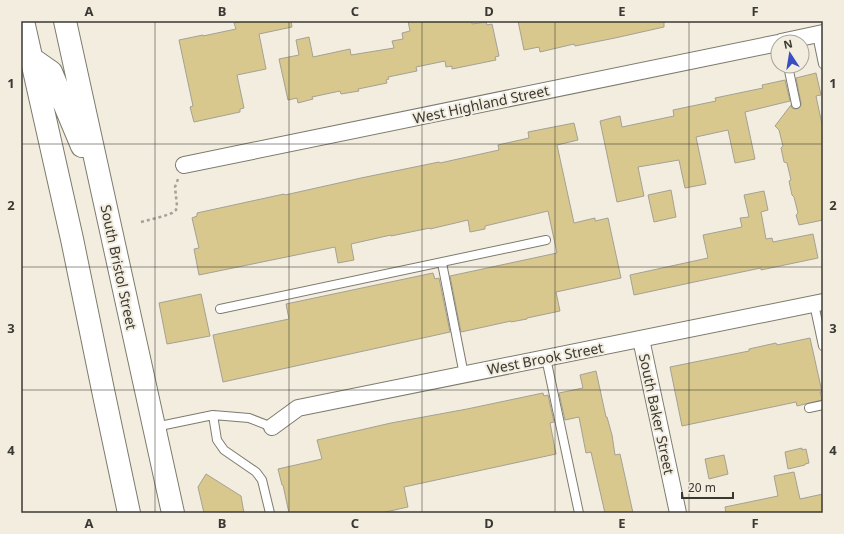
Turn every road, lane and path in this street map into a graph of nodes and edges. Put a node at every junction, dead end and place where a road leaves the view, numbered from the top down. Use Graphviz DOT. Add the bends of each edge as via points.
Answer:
graph roads {
  1 [pos="23,21"];
  2 [pos="65,21"];
  3 [pos="820,34"];
  4 [pos="810,36"];
  5 [pos="770,45"];
  6 [pos="26,59"];
  7 [pos="823,64"];
  8 [pos="790,74"];
  9 [pos="796,104"];
  10 [pos="184,165"];
  11 [pos="104,199"];
  12 [pos="141,222"];
  13 [pos="546,240"];
  14 [pos="442,263"];
  15 [pos="818,303"];
  16 [pos="220,309"];
  17 [pos="641,339"];
  18 [pos="823,346"];
  19 [pos="546,358"];
  20 [pos="464,375"];
  21 [pos="823,405"];
  22 [pos="809,408"];
  23 [pos="213,415"];
  24 [pos="272,426"];
  25 [pos="154,427"];
  26 [pos="129,513"];
  27 [pos="173,513"];
  28 [pos="270,513"];
  29 [pos="579,513"];
  30 [pos="678,513"];
  1 -- 6 [label="main road"];
  2 -- 11 [label="main road, South Bristol Street"];
  3 -- 4 [label="street"];
  3 -- 7 [label="lane"];
  5 -- 10 [label="street, West Highland Street"];
  6 -- 11 [label="main road" via="51,72"];
  6 -- 26 [label="main road" via="72,240"];
  8 -- 9 [label="lane"];
  10 -- 12 [label="path" via="175,187 176,210"];
  11 -- 25 [label="main road, South Bristol Street"];
  13 -- 14 [label="lane"];
  14 -- 16 [label="lane"];
  14 -- 20 [label="lane"];
  15 -- 17 [label="street, West Brook Street"];
  15 -- 18 [label="lane"];
  17 -- 19 [label="street, West Brook Street"];
  17 -- 30 [label="street, South Baker Street"];
  19 -- 20 [label="street, West Brook Street"];
  19 -- 29 [label="lane"];
  20 -- 24 [label="street, West Brook Street" via="298,408"];
  21 -- 22 [label="lane"];
  23 -- 24 [label="lane" via="249,418"];
  23 -- 25 [label="lane"];
  23 -- 28 [label="lane" via="217,440 224,450 256,472 262,480"];
  25 -- 27 [label="main road, South Bristol Street"];
}
